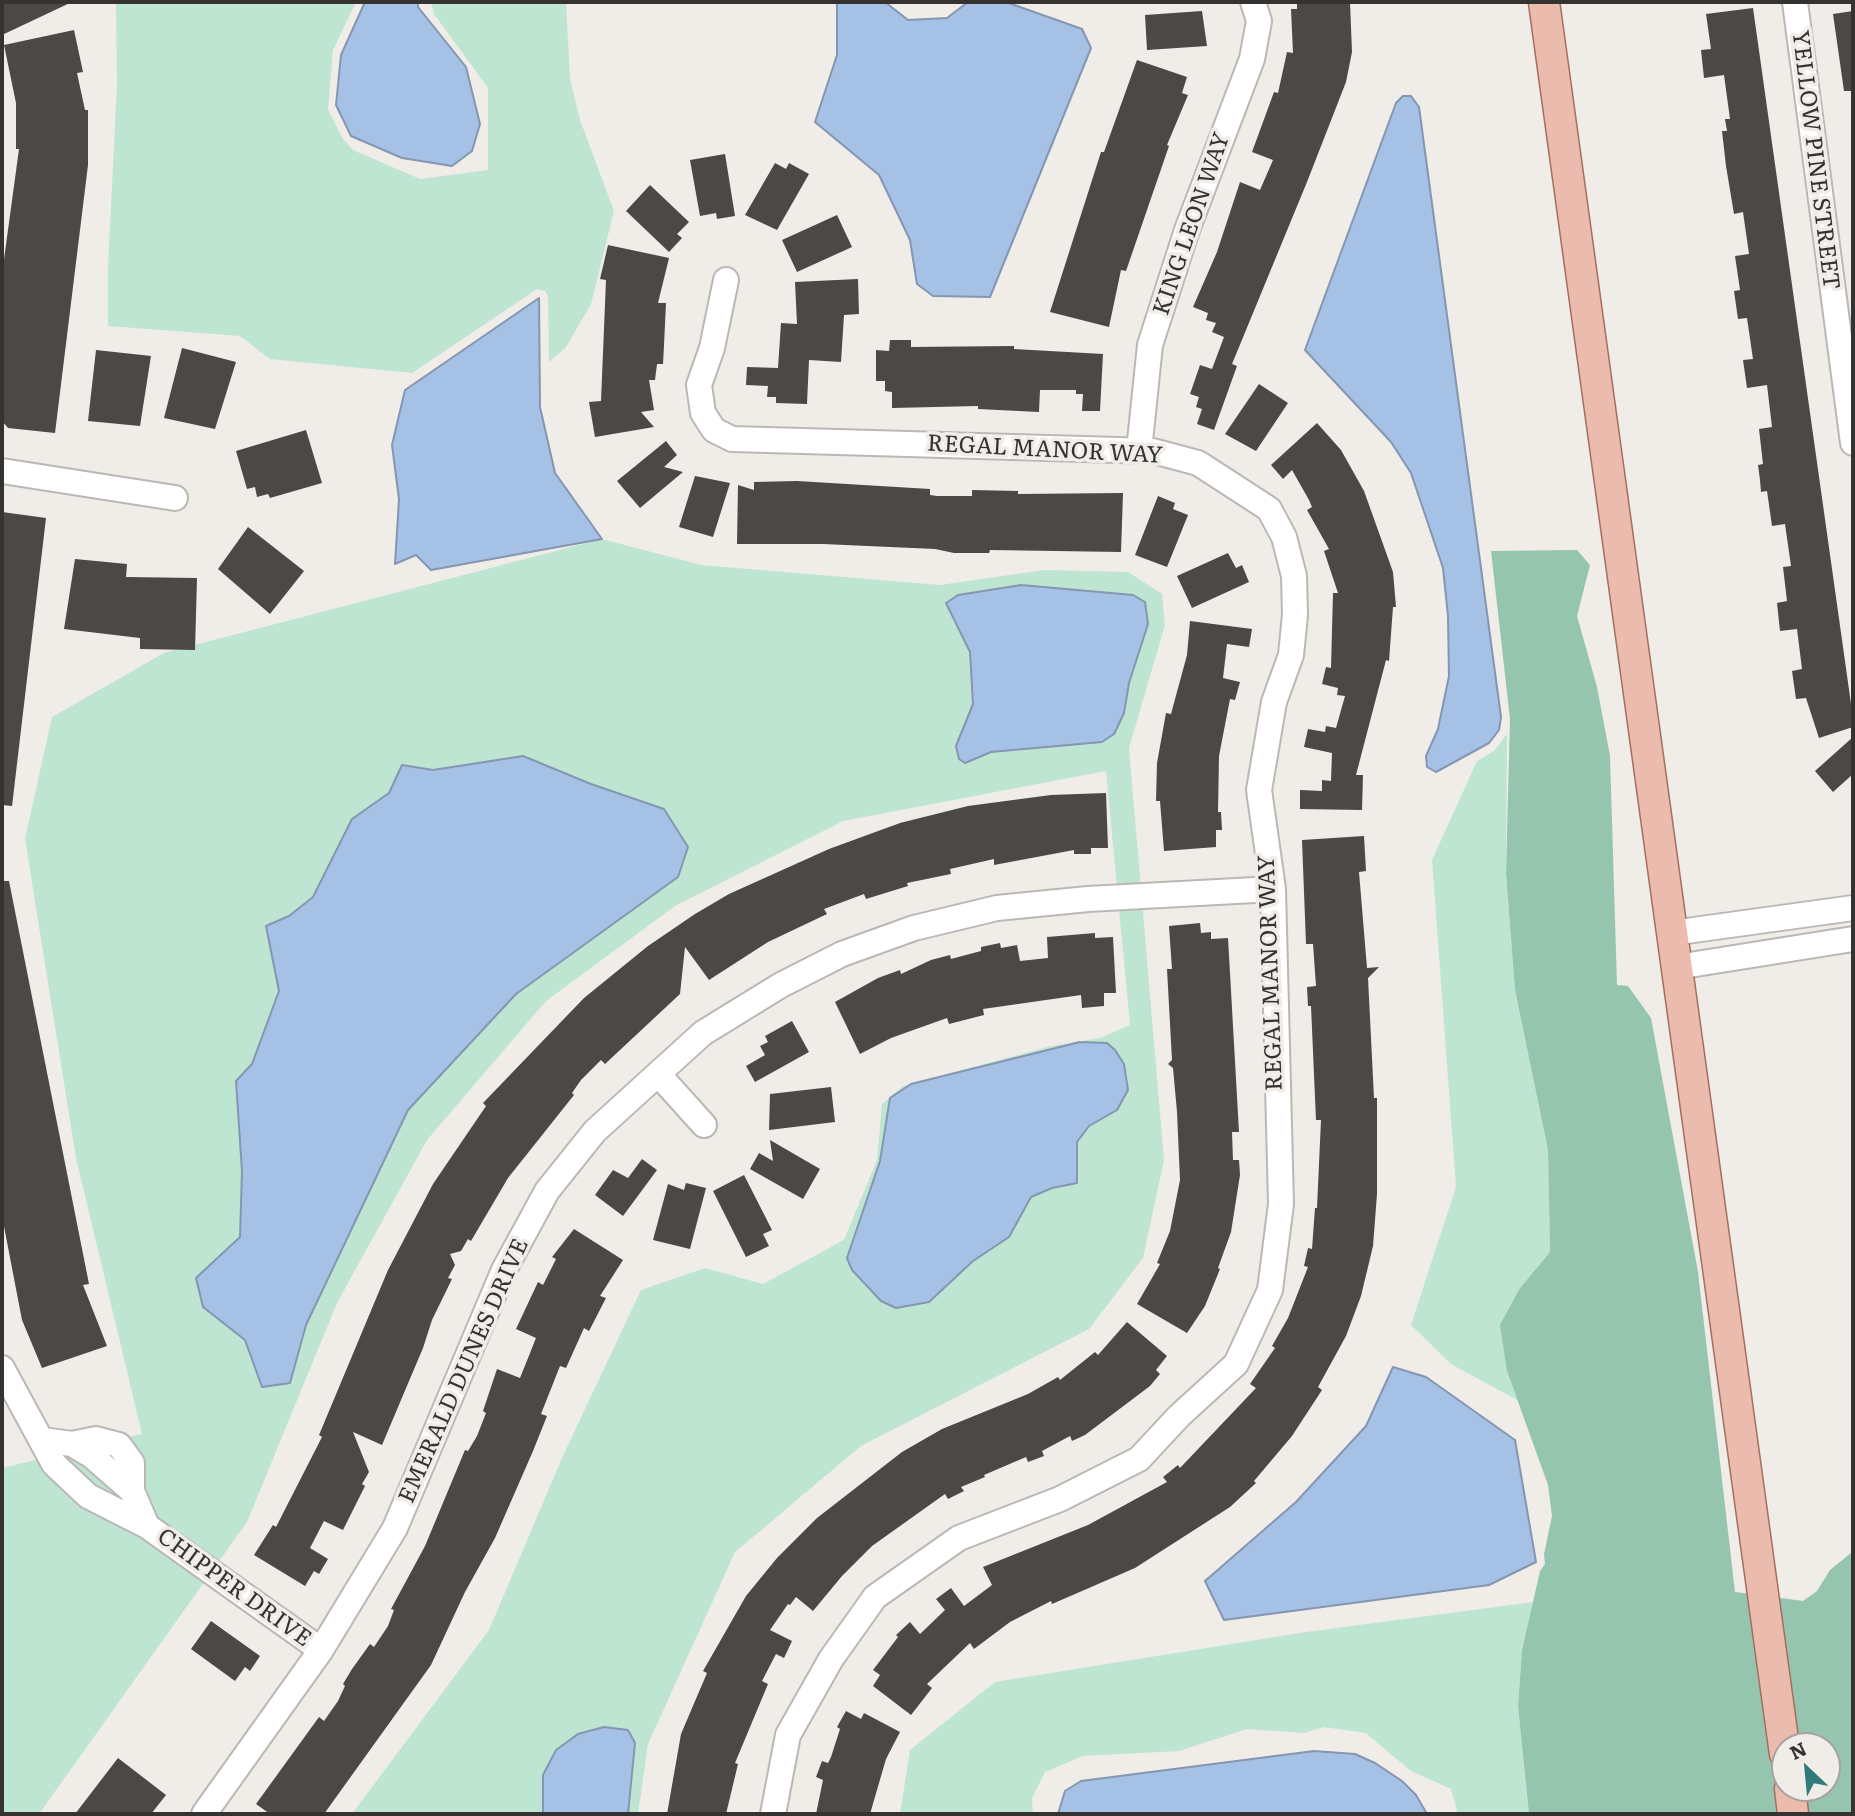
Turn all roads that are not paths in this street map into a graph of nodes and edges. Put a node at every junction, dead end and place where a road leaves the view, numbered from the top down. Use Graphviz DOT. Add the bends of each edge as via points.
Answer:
graph roads {
  1 [pos="1253,2"];
  2 [pos="1544,2"];
  3 [pos="1795,2"];
  4 [pos="726,280"];
  5 [pos="1853,443"];
  6 [pos="1139,451"];
  7 [pos="2,471"];
  8 [pos="175,498"];
  9 [pos="1273,889"];
  10 [pos="1853,908"];
  11 [pos="1672,933"];
  12 [pos="1853,939"];
  13 [pos="1677,967"];
  14 [pos="659,1074"];
  15 [pos="704,1125"];
  16 [pos="2,1368"];
  17 [pos="43,1440"];
  18 [pos="82,1450"];
  19 [pos="72,1480"];
  20 [pos="147,1525"];
  21 [pos="321,1650"];
  22 [pos="1782,1732"];
  23 [pos="204,1814"];
  24 [pos="773,1814"];
  1 -- 6 [label="street, KING LEON WAY" via="1259,21 1252,59 1187,230 1150,345"];
  2 -- 11 [label="main road"];
  3 -- 5 [label="street, YELLOW PINE STREET"];
  4 -- 6 [label="street, REGAL MANOR WAY" via="699,385 703,413 714,430 732,439"];
  6 -- 9 [label="street, REGAL MANOR WAY" via="1209,469 1269,509 1284,537 1294,576 1295,615 1291,655 1274,702 1259,790"];
  7 -- 8 [label="street"];
  9 -- 14 [label="street, EMERALD DUNES DRIVE" via="997,908 914,928 842,954 780,985 703,1033"];
  9 -- 24 [label="street, REGAL MANOR WAY" via="1281,1204 1270,1290 1236,1364 1139,1459 1060,1499 959,1538 875,1597 831,1659 788,1735"];
  10 -- 11 [label="street"];
  11 -- 13 [label="main road"];
  12 -- 13 [label="street"];
  13 -- 22 [label="main road"];
  14 -- 15 [label="street"];
  14 -- 21 [label="street, EMERALD DUNES DRIVE" via="595,1131 547,1191 498,1282 396,1528"];
  16 -- 17 [label="street, CHIPPER DRIVE"];
  17 -- 18 [label="street"];
  17 -- 19 [label="street, CHIPPER DRIVE" via="54,1464"];
  18 -- 19 [label="street"];
  18 -- 20 [label="street, CHIPPER DRIVE" via="132,1491"];
  19 -- 20 [label="street, CHIPPER DRIVE" via="88,1496"];
  20 -- 21 [label="street, CHIPPER DRIVE"];
  21 -- 23 [label="street, EMERALD DUNES DRIVE"];
}
